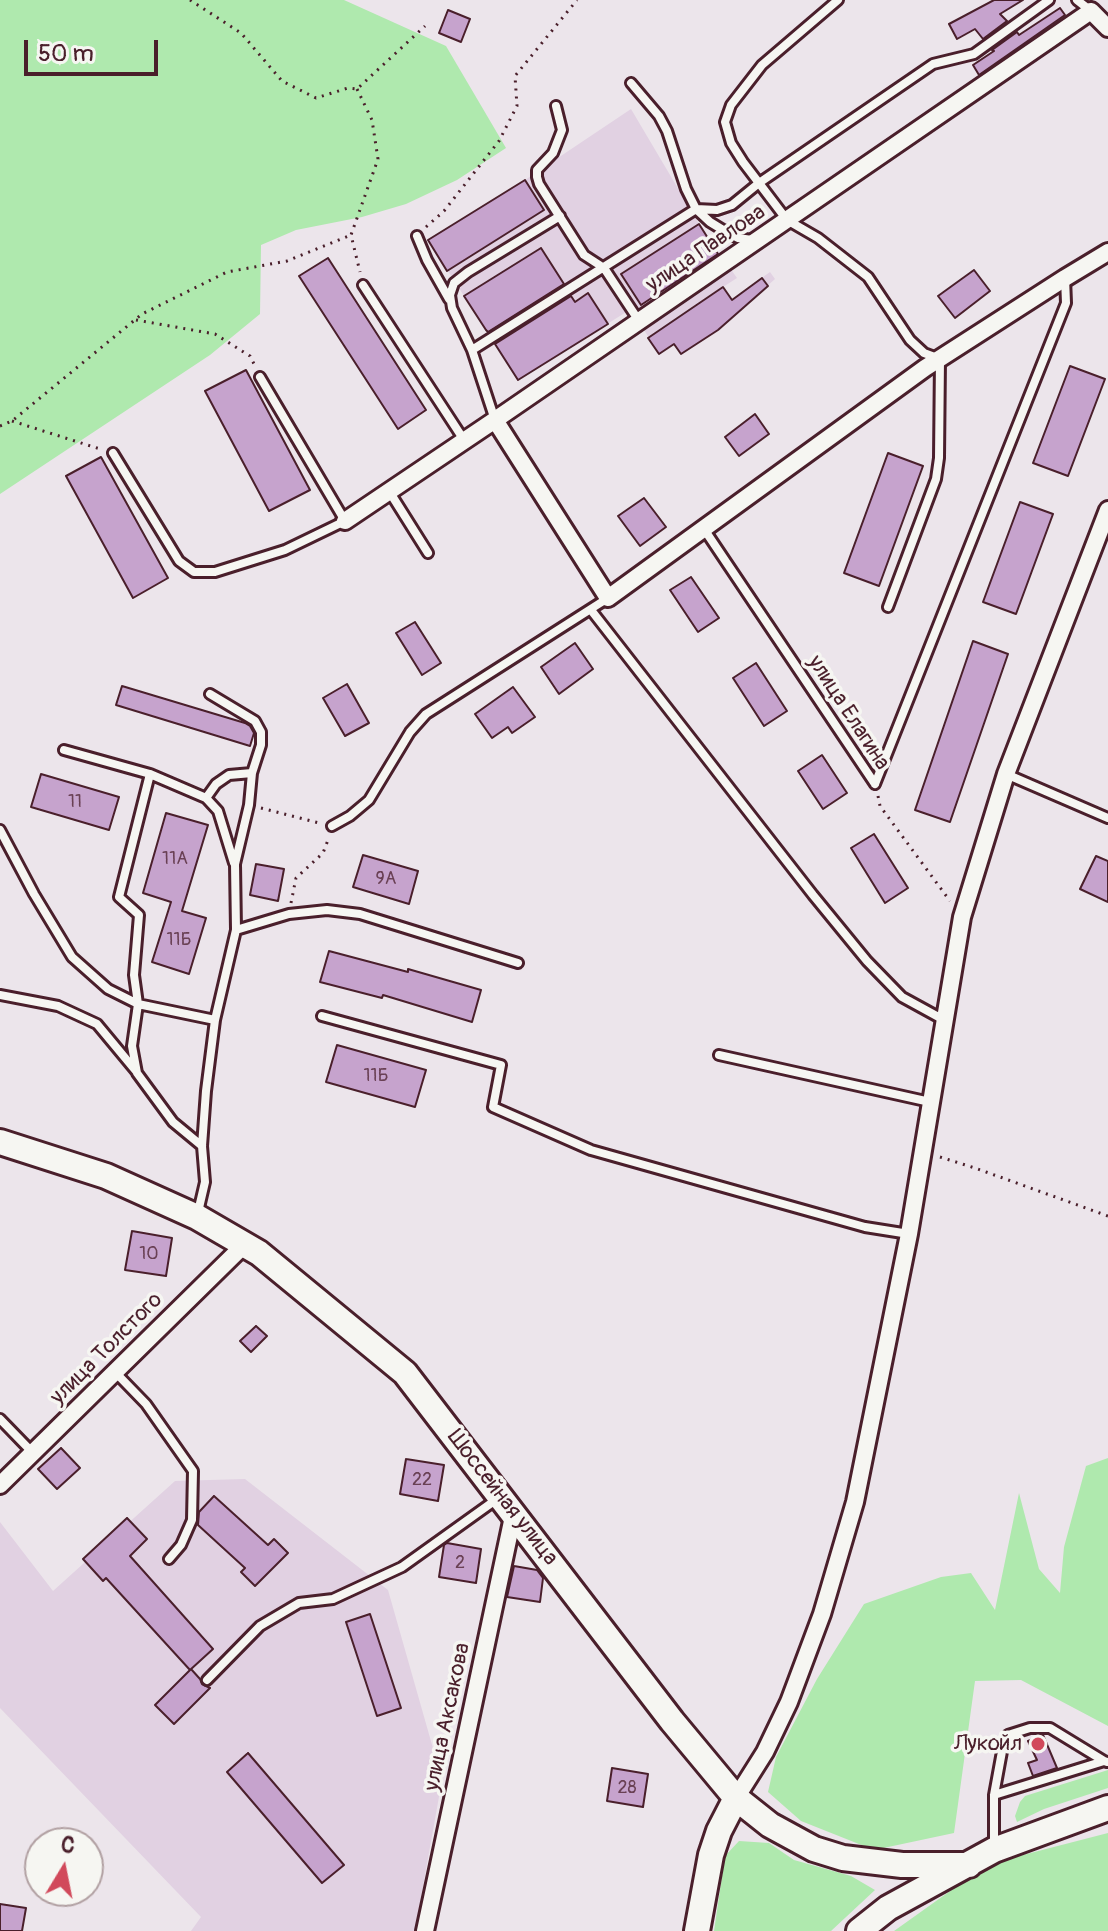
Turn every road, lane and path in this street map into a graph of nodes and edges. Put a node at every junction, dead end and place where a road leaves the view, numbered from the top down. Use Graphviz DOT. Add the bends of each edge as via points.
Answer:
graph roads {
  1 [pos="190,0"];
  2 [pos="577,0"];
  3 [pos="838,0"];
  4 [pos="1049,0"];
  5 [pos="1077,0"];
  6 [pos="1091,11"];
  7 [pos="425,26"];
  8 [pos="1108,28"];
  9 [pos="631,83"];
  10 [pos="357,89"];
  11 [pos="556,106"];
  12 [pos="759,183"];
  13 [pos="696,209"];
  14 [pos="560,216"];
  15 [pos="787,220"];
  16 [pos="351,235"];
  17 [pos="417,236"];
  18 [pos="757,240"];
  19 [pos="1108,252"];
  20 [pos="604,268"];
  21 [pos="1065,278"];
  22 [pos="363,285"];
  23 [pos="451,304"];
  24 [pos="135,320"];
  25 [pos="639,321"];
  26 [pos="472,350"];
  27 [pos="940,359"];
  28 [pos="260,377"];
  29 [pos="495,420"];
  30 [pos="12,421"];
  31 [pos="0,426"];
  32 [pos="464,440"];
  33 [pos="113,453"];
  34 [pos="389,491"];
  35 [pos="1108,510"];
  36 [pos="345,521"];
  37 [pos="704,529"];
  38 [pos="428,553"];
  39 [pos="608,598"];
  40 [pos="888,607"];
  41 [pos="591,610"];
  42 [pos="210,694"];
  43 [pos="64,750"];
  44 [pos="252,773"];
  45 [pos="150,774"];
  46 [pos="1006,774"];
  47 [pos="875,784"];
  48 [pos="206,798"];
  49 [pos="249,805"];
  50 [pos="1108,818"];
  51 [pos="332,826"];
  52 [pos="0,830"];
  53 [pos="235,864"];
  54 [pos="289,914"];
  55 [pos="962,917"];
  56 [pos="236,930"];
  57 [pos="518,963"];
  58 [pos="0,995"];
  59 [pos="138,1004"];
  60 [pos="322,1016"];
  61 [pos="215,1020"];
  62 [pos="944,1020"];
  63 [pos="719,1055"];
  64 [pos="137,1073"];
  65 [pos="930,1102"];
  66 [pos="0,1142"];
  67 [pos="202,1146"];
  68 [pos="921,1151"];
  69 [pos="1108,1216"];
  70 [pos="197,1217"];
  71 [pos="909,1234"];
  72 [pos="244,1245"];
  73 [pos="115,1372"];
  74 [pos="0,1419"];
  75 [pos="33,1453"];
  76 [pos="0,1485"];
  77 [pos="508,1504"];
  78 [pos="169,1559"];
  79 [pos="207,1680"];
  80 [pos="1106,1762"];
  81 [pos="994,1795"];
  82 [pos="736,1798"];
  83 [pos="1108,1808"];
  84 [pos="994,1850"];
  85 [pos="969,1865"];
  86 [pos="425,1931"];
  87 [pos="697,1931"];
  88 [pos="859,1931"];
  1 -- 10 [label="path" via="241,33 282,81 316,98"];
  2 -- 17 [label="path" via="515,76 517,106 499,141 444,211"];
  3 -- 12 [label="lane" via="762,65 731,105 725,122 731,143"];
  4 -- 12 [label="lane" via="974,54 933,64"];
  5 -- 6 [label="lane"];
  6 -- 8 [label="street"];
  6 -- 15 [label="street, улица Павлова"];
  7 -- 10 [label="path"];
  9 -- 13 [label="lane" via="663,124"];
  10 -- 16 [label="path" via="372,120 378,159"];
  11 -- 14 [label="lane" via="562,130 537,177"];
  12 -- 13 [label="lane" via="732,205"];
  12 -- 15 [label="lane"];
  13 -- 18 [label="lane" via="738,238"];
  13 -- 20 [label="lane"];
  14 -- 20 [label="lane" via="584,255"];
  14 -- 23 [label="lane" via="454,283"];
  15 -- 18 [label="street, улица Павлова"];
  15 -- 27 [label="lane" via="868,277 910,340"];
  16 -- 22 [label="path"];
  16 -- 24 [label="path" via="287,261 227,272"];
  17 -- 23 [label="lane"];
  18 -- 25 [label="street, улица Павлова"];
  19 -- 21 [label="street"];
  20 -- 25 [label="lane"];
  20 -- 26 [label="lane"];
  21 -- 27 [label="street"];
  21 -- 47 [label="lane" via="1066,303"];
  22 -- 32 [label="lane"];
  23 -- 26 [label="lane"];
  24 -- 28 [label="path" via="215,334 250,356"];
  24 -- 30 [label="path"];
  25 -- 29 [label="street, улица Павлова"];
  26 -- 29 [label="lane"];
  27 -- 37 [label="street"];
  27 -- 40 [label="lane" via="936,479"];
  28 -- 36 [label="lane"];
  29 -- 32 [label="street, улица Павлова"];
  29 -- 39 [label="street"];
  30 -- 31 [label="path"];
  30 -- 33 [label="path"];
  32 -- 34 [label="street, улица Павлова"];
  33 -- 36 [label="lane" via="179,561 194,572 215,572 285,550"];
  34 -- 36 [label="street, улица Павлова"];
  34 -- 38 [label="lane"];
  35 -- 46 [label="street"];
  37 -- 39 [label="street"];
  37 -- 47 [label="lane, улица Елагина"];
  39 -- 41 [label="lane"];
  41 -- 51 [label="lane" via="426,714 369,800"];
  41 -- 62 [label="lane" via="867,961 902,997"];
  42 -- 44 [label="lane" via="255,721 261,732"];
  43 -- 45 [label="lane"];
  44 -- 48 [label="lane" via="229,775"];
  44 -- 49 [label="lane"];
  45 -- 48 [label="lane"];
  45 -- 59 [label="lane" via="119,897 139,915 134,975"];
  46 -- 50 [label="lane"];
  46 -- 55 [label="street"];
  47 -- 55 [label="path, улица Елагина" via="880,806"];
  48 -- 53 [label="lane" via="218,811"];
  49 -- 51 [label="path"];
  49 -- 53 [label="lane"];
  51 -- 54 [label="path" via="323,853 296,878"];
  52 -- 59 [label="lane" via="72,957 108,989"];
  53 -- 56 [label="lane"];
  54 -- 56 [label="lane"];
  54 -- 57 [label="lane" via="360,914"];
  55 -- 62 [label="street"];
  56 -- 61 [label="lane"];
  58 -- 64 [label="lane" via="58,1006 97,1024"];
  59 -- 61 [label="lane"];
  59 -- 64 [label="lane" via="132,1046"];
  60 -- 71 [label="lane" via="501,1065 493,1107 591,1150 865,1227"];
  61 -- 67 [label="lane"];
  62 -- 65 [label="street"];
  63 -- 65 [label="lane"];
  64 -- 67 [label="lane" via="173,1122"];
  65 -- 68 [label="street"];
  66 -- 70 [label="main road, Шоссейная улица" via="106,1176"];
  67 -- 70 [label="lane" via="205,1182"];
  68 -- 69 [label="path"];
  68 -- 71 [label="street"];
  70 -- 72 [label="main road, Шоссейная улица"];
  71 -- 82 [label="street" via="855,1502 822,1614 789,1702"];
  72 -- 73 [label="street, улица Толстого"];
  72 -- 77 [label="main road, Шоссейная улица" via="405,1373"];
  73 -- 75 [label="street, улица Толстого"];
  73 -- 78 [label="lane" via="146,1404 193,1471 192,1520"];
  74 -- 75 [label="lane"];
  75 -- 76 [label="street, улица Толстого"];
  77 -- 79 [label="lane" via="402,1567 333,1599 299,1603 260,1626"];
  77 -- 82 [label="main road, Шоссейная улица"];
  77 -- 86 [label="street, улица Аксакова"];
  80 -- 81 [label="lane"];
  80 -- 81 [label="lane" via="1050,1728 1030,1728 1008,1735"];
  81 -- 84 [label="lane"];
  82 -- 85 [label="main road, Шоссейная улица" via="790,1837 843,1858"];
  82 -- 87 [label="main road" via="711,1855"];
  83 -- 84 [label="main road"];
  84 -- 85 [label="main road"];
  85 -- 88 [label="main road" via="888,1908"];
}
